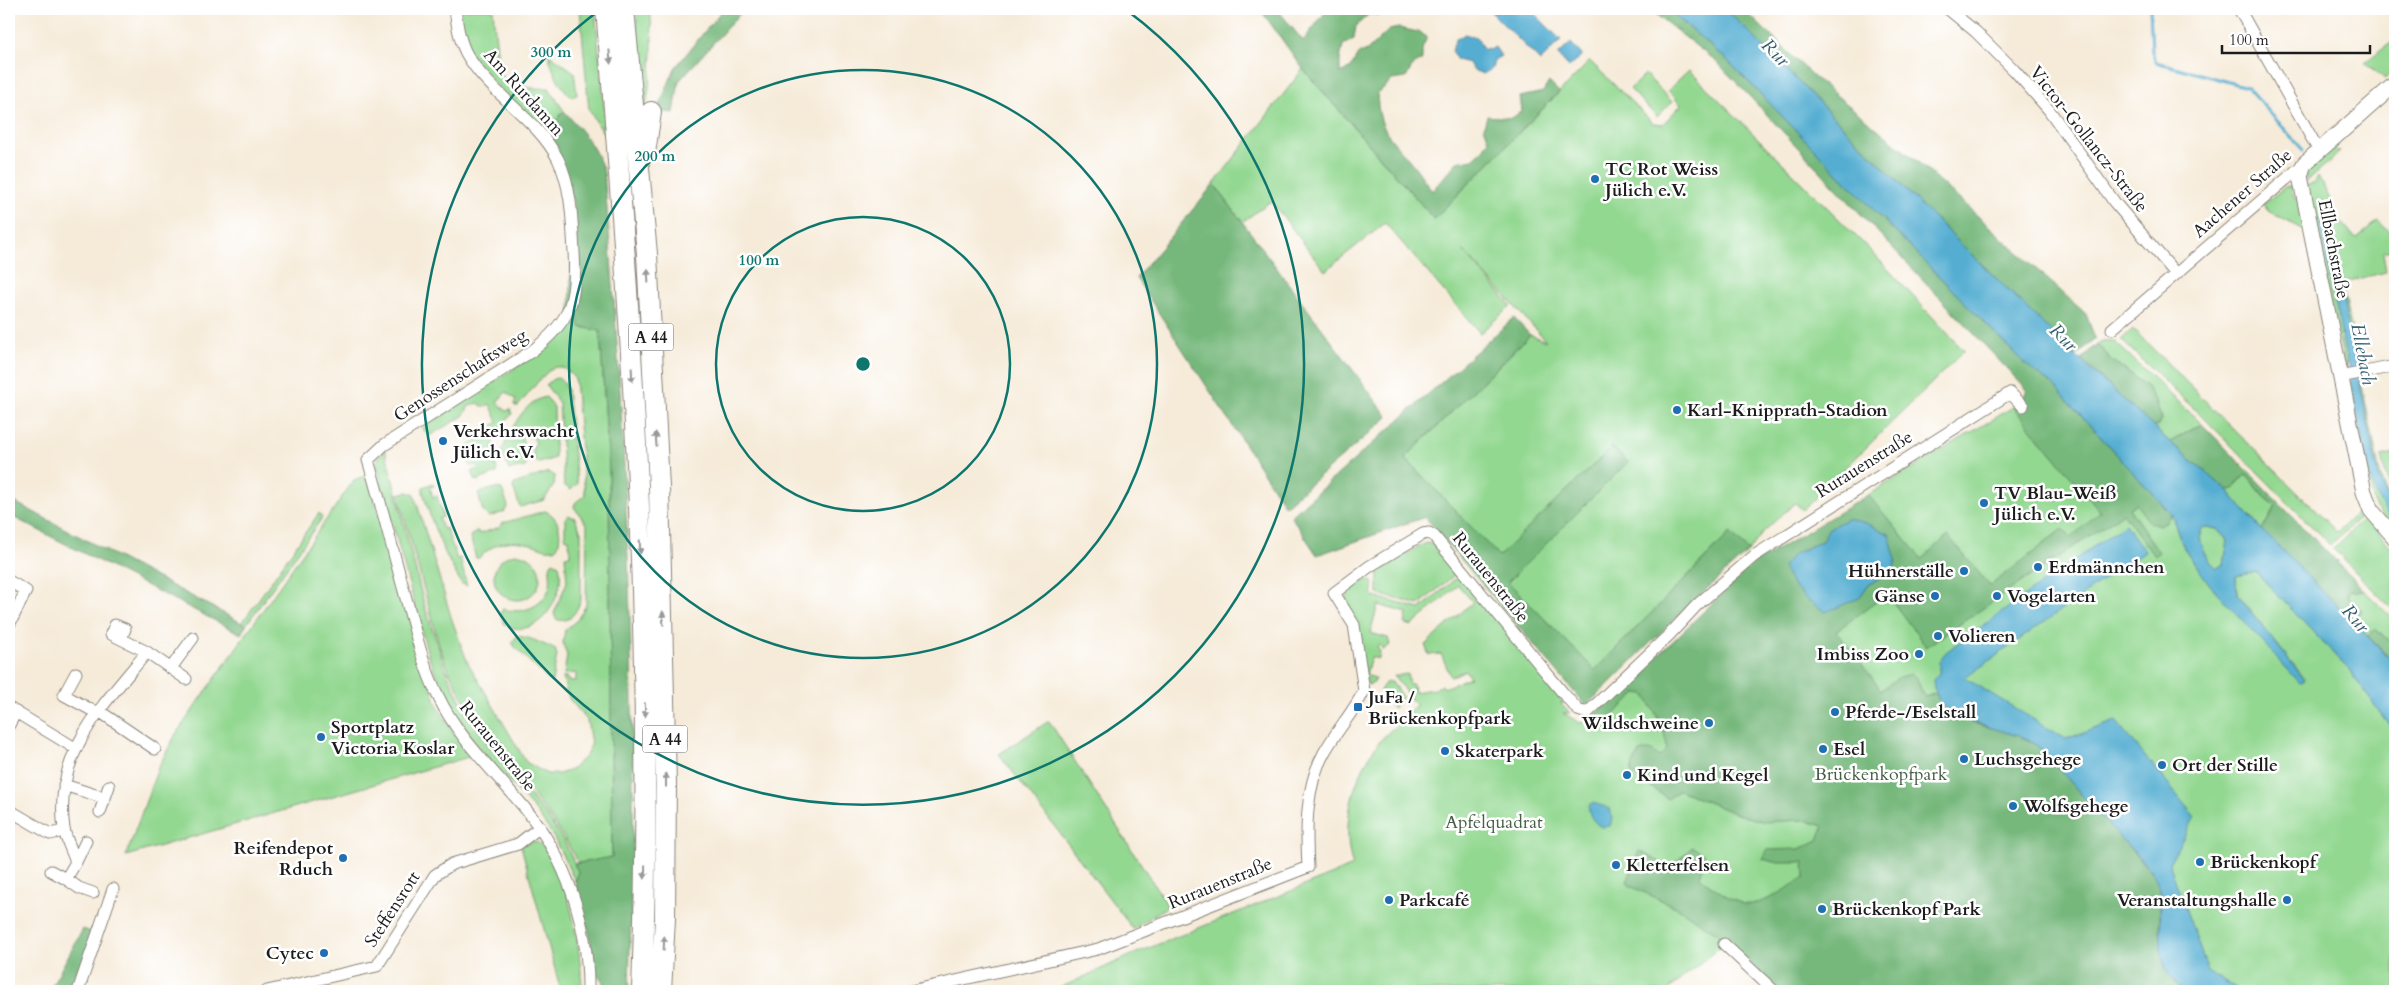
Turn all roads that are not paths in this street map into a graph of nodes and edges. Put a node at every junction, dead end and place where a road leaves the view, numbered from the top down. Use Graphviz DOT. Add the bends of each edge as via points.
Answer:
graph roads {
  1 [pos="455,9"];
  2 [pos="606,9"];
  3 [pos="624,9"];
  4 [pos="1948,9"];
  5 [pos="2239,9"];
  6 [pos="2395,84"];
  7 [pos="650,112"];
  8 [pos="604,148"];
  9 [pos="2318,151"];
  10 [pos="2304,164"];
  11 [pos="640,187"];
  12 [pos="626,256"];
  13 [pos="2176,274"];
  14 [pos="566,315"];
  15 [pos="2112,329"];
  16 [pos="2395,366"];
  17 [pos="2350,375"];
  18 [pos="2023,406"];
  19 [pos="368,460"];
  20 [pos="2395,538"];
  21 [pos="9,581"];
  22 [pos="9,626"];
  23 [pos="121,638"];
  24 [pos="193,638"];
  25 [pos="147,652"];
  26 [pos="171,668"];
  27 [pos="76,673"];
  28 [pos="186,680"];
  29 [pos="12,710"];
  30 [pos="98,712"];
  31 [pos="9,725"];
  32 [pos="75,748"];
  33 [pos="155,749"];
  34 [pos="64,785"];
  35 [pos="109,786"];
  36 [pos="105,798"];
  37 [pos="9,810"];
  38 [pos="100,812"];
  39 [pos="540,827"];
  40 [pos="64,831"];
  41 [pos="86,841"];
  42 [pos="76,862"];
  43 [pos="51,871"];
  44 [pos="66,879"];
  45 [pos="113,889"];
  46 [pos="93,893"];
  47 [pos="1724,944"];
  48 [pos="78,991"];
  49 [pos="267,991"];
  50 [pos="588,991"];
  51 [pos="642,991"];
  52 [pos="661,991"];
  53 [pos="911,991"];
  54 [pos="1774,991"];
  1 -- 14 [label="street, Am Rurdamm" via="460,39 466,52 487,79 545,139 558,160 571,198 575,280"];
  2 -- 12 [label="highway, A 44, one-way"];
  3 -- 11 [label="highway, A 44"];
  4 -- 13 [label="street, Victor-Gollancz-Straße" via="2008,64 2043,104 2115,203"];
  5 -- 9 [label="street"];
  6 -- 9 [label="main road, Aachener Straße"];
  7 -- 11 [label="highway"];
  8 -- 12 [label="highway"];
  9 -- 10 [label="main road, Aachener Straße"];
  10 -- 13 [label="street, Aachener Straße"];
  10 -- 17 [label="main road, Ellbachstraße" via="2302,186"];
  52 -- 11 [label="highway, A 44, one-way" via="665,919 664,667 648,273"];
  12 -- 51 [label="highway, A 44, one-way" via="644,673 646,790"];
  13 -- 15 [label="street, Aachener Straße"];
  14 -- 19 [label="street, Genossenschaftsweg" via="552,336 532,351 384,445"];
  16 -- 17 [label="street"];
  17 -- 20 [label="main road, Ellbachstraße" via="2364,492 2371,510"];
  18 -- 53 [label="street, Rurauenstraße" via="2010,393 1754,556 1697,605 1586,713 1578,710 1563,693 1434,536 1423,534 1370,566 1334,593 1354,625 1364,691 1323,755 1312,788 1306,823 1308,867 1098,949"];
  19 -- 39 [label="street, Rurauenstraße" via="422,658 438,696 475,752"];
  21 -- 22 [label="street" via="26,591"];
  23 -- 25 [label="street"];
  24 -- 26 [label="street"];
  25 -- 26 [label="street"];
  25 -- 30 [label="street"];
  26 -- 28 [label="street"];
  27 -- 30 [label="street" via="64,695"];
  29 -- 31 [label="street"];
  29 -- 32 [label="street"];
  30 -- 32 [label="street"];
  30 -- 33 [label="street"];
  32 -- 34 [label="street"];
  34 -- 36 [label="street"];
  34 -- 40 [label="street"];
  35 -- 36 [label="street"];
  36 -- 38 [label="street"];
  37 -- 40 [label="street" via="50,834"];
  39 -- 49 [label="street, Steffensrott" via="518,844 452,864 435,875 376,966"];
  39 -- 50 [label="street, Rurauenstraße" via="564,872 577,906 585,940"];
  40 -- 42 [label="street"];
  41 -- 42 [label="street"];
  42 -- 44 [label="street"];
  43 -- 44 [label="street"];
  44 -- 46 [label="street"];
  45 -- 48 [label="street"];
  47 -- 54 [label="street"];
}
